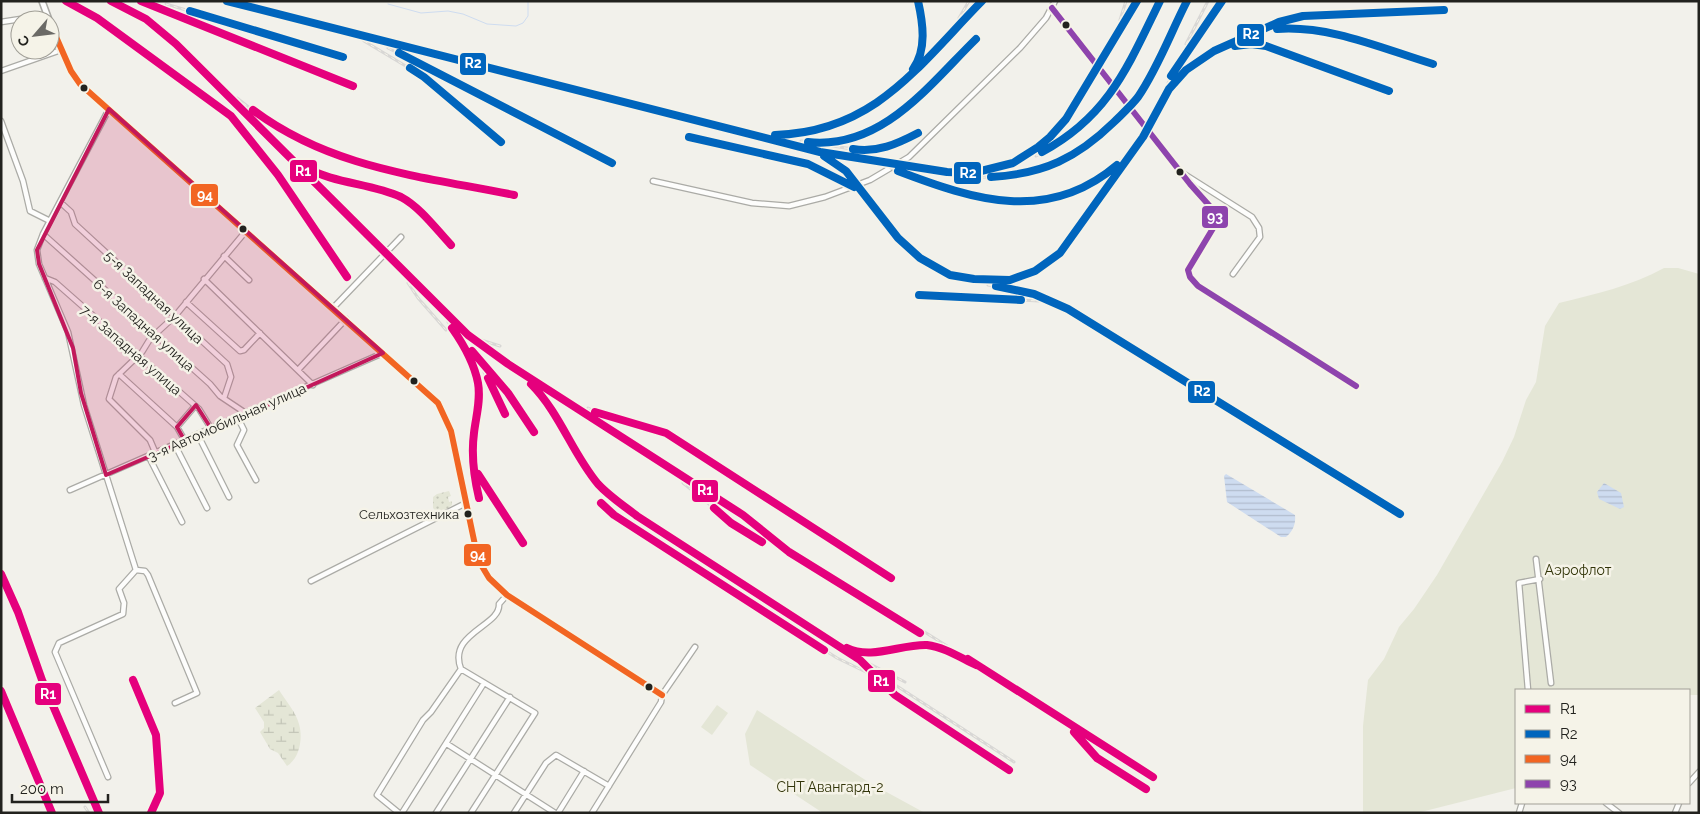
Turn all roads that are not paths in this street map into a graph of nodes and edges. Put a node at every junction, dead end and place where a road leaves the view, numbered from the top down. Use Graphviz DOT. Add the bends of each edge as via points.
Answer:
graph roads {
  1 [pos="1056,1"];
  2 [pos="1052,8"];
  3 [pos="60,46"];
  4 [pos="62,50"];
  5 [pos="1,71"];
  6 [pos="109,109"];
  7 [pos="1,121"];
  8 [pos="1184,174"];
  9 [pos="654,181"];
  10 [pos="60,202"];
  11 [pos="50,221"];
  12 [pos="246,231"];
  13 [pos="43,234"];
  14 [pos="401,237"];
  15 [pos="224,256"];
  16 [pos="1233,274"];
  17 [pos="44,278"];
  18 [pos="204,279"];
  19 [pos="249,280"];
  20 [pos="186,302"];
  21 [pos="333,308"];
  22 [pos="175,316"];
  23 [pos="346,319"];
  24 [pos="260,333"];
  25 [pos="156,336"];
  26 [pos="383,354"];
  27 [pos="138,356"];
  28 [pos="298,370"];
  29 [pos="119,374"];
  30 [pos="313,384"];
  31 [pos="1356,386"];
  32 [pos="224,398"];
  33 [pos="195,406"];
  34 [pos="247,414"];
  35 [pos="238,418"];
  36 [pos="177,427"];
  37 [pos="212,430"];
  38 [pos="198,435"];
  39 [pos="184,441"];
  40 [pos="175,445"];
  41 [pos="156,454"];
  42 [pos="150,456"];
  43 [pos="106,475"];
  44 [pos="256,480"];
  45 [pos="70,490"];
  46 [pos="229,497"];
  47 [pos="466,503"];
  48 [pos="206,508"];
  49 [pos="182,522"];
  50 [pos="1536,559"];
  51 [pos="136,570"];
  52 [pos="1540,578"];
  53 [pos="311,581"];
  54 [pos="507,595"];
  55 [pos="695,647"];
  56 [pos="460,669"];
  57 [pos="484,683"];
  58 [pos="1551,683"];
  59 [pos="1528,689"];
  60 [pos="662,695"];
  61 [pos="510,697"];
  62 [pos="175,703"];
  63 [pos="447,744"];
  64 [pos="471,760"];
  65 [pos="584,771"];
  66 [pos="1699,772"];
  67 [pos="495,775"];
  68 [pos="108,777"];
  69 [pos="1690,782"];
  70 [pos="609,786"];
  71 [pos="525,794"];
  72 [pos="1607,804"];
  73 [pos="593,811"];
  74 [pos="401,813"];
  75 [pos="436,813"];
  76 [pos="471,813"];
  77 [pos="514,813"];
  78 [pos="556,813"];
  79 [pos="600,813"];
  80 [pos="1619,813"];
  1 -- 2 [label="street"];
  2 -- 8 [label="street"];
  2 -- 9 [label="street" via="1020,48 909,157 870,180 789,206 752,203"];
  3 -- 4 [label="main road"];
  4 -- 5 [label="street"];
  4 -- 6 [label="main road" via="77,80"];
  6 -- 10 [label="street"];
  6 -- 12 [label="main road"];
  7 -- 11 [label="street" via="23,181 30,211"];
  8 -- 16 [label="street" via="1257,223 1260,237"];
  8 -- 31 [label="street" via="1217,216 1212,232 1188,270 1190,277 1198,286"];
  10 -- 11 [label="street"];
  10 -- 22 [label="street, 5-я Западная улица" via="72,212 75,224"];
  11 -- 13 [label="street"];
  12 -- 15 [label="street"];
  12 -- 21 [label="main road"];
  13 -- 17 [label="street" via="38,250"];
  13 -- 25 [label="street, 6-я Западная улица"];
  14 -- 21 [label="street"];
  15 -- 18 [label="street"];
  15 -- 19 [label="street"];
  17 -- 27 [label="street, 7-я Западная улица" via="54,282"];
  17 -- 43 [label="street" via="73,348 83,399"];
  18 -- 20 [label="street"];
  18 -- 24 [label="street"];
  20 -- 22 [label="street"];
  20 -- 24 [label="street" via="240,351"];
  21 -- 23 [label="main road"];
  22 -- 25 [label="street"];
  22 -- 32 [label="street, 5-я Западная улица" via="227,364 231,377"];
  23 -- 26 [label="main road"];
  23 -- 28 [label="street"];
  24 -- 28 [label="street"];
  25 -- 27 [label="street" via="147,342"];
  25 -- 32 [label="street, 6-я Западная улица"];
  26 -- 30 [label="street, 3-я Автомобильная улица"];
  26 -- 47 [label="main road" via="438,402 444,412"];
  27 -- 29 [label="street"];
  27 -- 33 [label="street, 7-я Западная улица"];
  28 -- 30 [label="street"];
  29 -- 36 [label="street"];
  29 -- 41 [label="street" via="109,399 150,440"];
  30 -- 34 [label="street, 3-я Автомобильная улица"];
  32 -- 34 [label="street, 6-я Западная улица"];
  33 -- 36 [label="street"];
  33 -- 37 [label="street, 7-я Западная улица"];
  34 -- 35 [label="street, 3-я Автомобильная улица"];
  35 -- 37 [label="street, 3-я Автомобильная улица"];
  35 -- 44 [label="street" via="244,430 237,445"];
  36 -- 39 [label="street"];
  37 -- 38 [label="street, 3-я Автомобильная улица"];
  38 -- 39 [label="street, 3-я Автомобильная улица"];
  38 -- 46 [label="street"];
  39 -- 40 [label="street, 3-я Автомобильная улица"];
  40 -- 41 [label="street, 3-я Автомобильная улица"];
  40 -- 48 [label="street"];
  41 -- 42 [label="street, 3-я Автомобильная улица"];
  42 -- 43 [label="street, 3-я Автомобильная улица"];
  42 -- 49 [label="street"];
  43 -- 45 [label="street, 3-я Автомобильная улица"];
  43 -- 51 [label="street"];
  47 -- 53 [label="street"];
  47 -- 54 [label="main road" via="480,562 489,578"];
  50 -- 52 [label="street"];
  51 -- 62 [label="street" via="145,571 148,575 197,693"];
  51 -- 68 [label="street" via="119,589 124,603 123,614 59,643 55,652"];
  52 -- 58 [label="street"];
  52 -- 59 [label="street" via="1519,583"];
  54 -- 56 [label="street" via="498,604 496,615 474,632 458,651 456,656"];
  54 -- 60 [label="main road"];
  55 -- 60 [label="street"];
  56 -- 57 [label="street"];
  56 -- 74 [label="street" via="423,720 377,795"];
  57 -- 61 [label="street"];
  57 -- 63 [label="street"];
  60 -- 70 [label="street" via="662,702"];
  61 -- 64 [label="street"];
  61 -- 67 [label="street" via="535,713"];
  63 -- 64 [label="street"];
  63 -- 74 [label="street"];
  64 -- 67 [label="street"];
  64 -- 75 [label="street"];
  65 -- 70 [label="street"];
  65 -- 71 [label="street" via="560,756 552,757"];
  65 -- 78 [label="street"];
  66 -- 69 [label="street"];
  67 -- 71 [label="street"];
  67 -- 76 [label="street"];
  70 -- 73 [label="street"];
  71 -- 77 [label="street"];
  71 -- 78 [label="street"];
  72 -- 80 [label="street"];
  73 -- 79 [label="street"];
}
